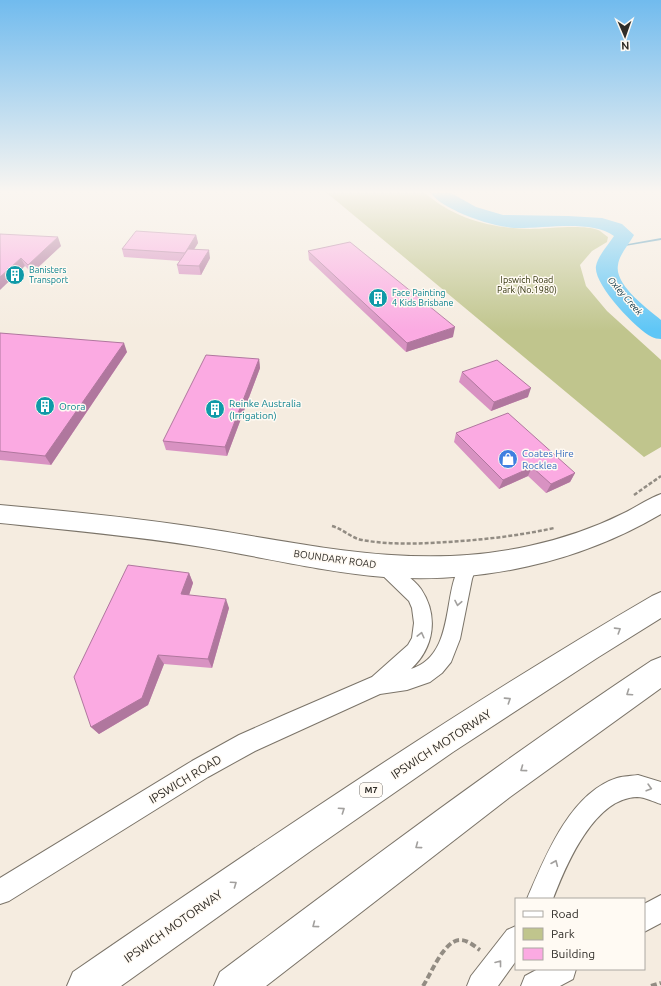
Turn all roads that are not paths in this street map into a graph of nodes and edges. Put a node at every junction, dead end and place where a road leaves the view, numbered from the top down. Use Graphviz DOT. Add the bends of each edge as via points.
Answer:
graph roads {
  1 [pos="661,503"];
  2 [pos="0,514"];
  3 [pos="469,565"];
  4 [pos="383,566"];
  5 [pos="661,604"];
  6 [pos="661,671"];
  7 [pos="379,684"];
  8 [pos="661,794"];
  9 [pos="0,892"];
  10 [pos="540,898"];
  11 [pos="661,908"];
  12 [pos="645,918"];
  13 [pos="515,940"];
  14 [pos="561,970"];
  15 [pos="487,978"];
  16 [pos="87,986"];
  17 [pos="234,986"];
  18 [pos="535,986"];
  1 -- 3 [label="main road, BOUNDARY ROAD" via="611,531 564,547 533,555"];
  2 -- 4 [label="main road, BOUNDARY ROAD" via="178,534"];
  3 -- 4 [label="main road, BOUNDARY ROAD"];
  3 -- 7 [label="street, IPSWICH ROAD, one-way" via="463,579 451,639 444,655 435,666 423,674 407,680"];
  7 -- 4 [label="street, IPSWICH ROAD, one-way" via="416,650 423,635 420,605 414,594"];
  16 -- 5 [label="main road, IPSWICH MOTORWAY / M7, one-way" via="418,759"];
  6 -- 17 [label="main road, one-way" via="452,821"];
  7 -- 9 [label="street, IPSWICH ROAD" via="247,743 200,769"];
  10 -- 8 [label="street, one-way" via="564,845 598,802 616,791 629,787 644,787"];
  11 -- 12 [label="street"];
  15 -- 13 [label="street, one-way"];
  14 -- 18 [label="street"];
}
